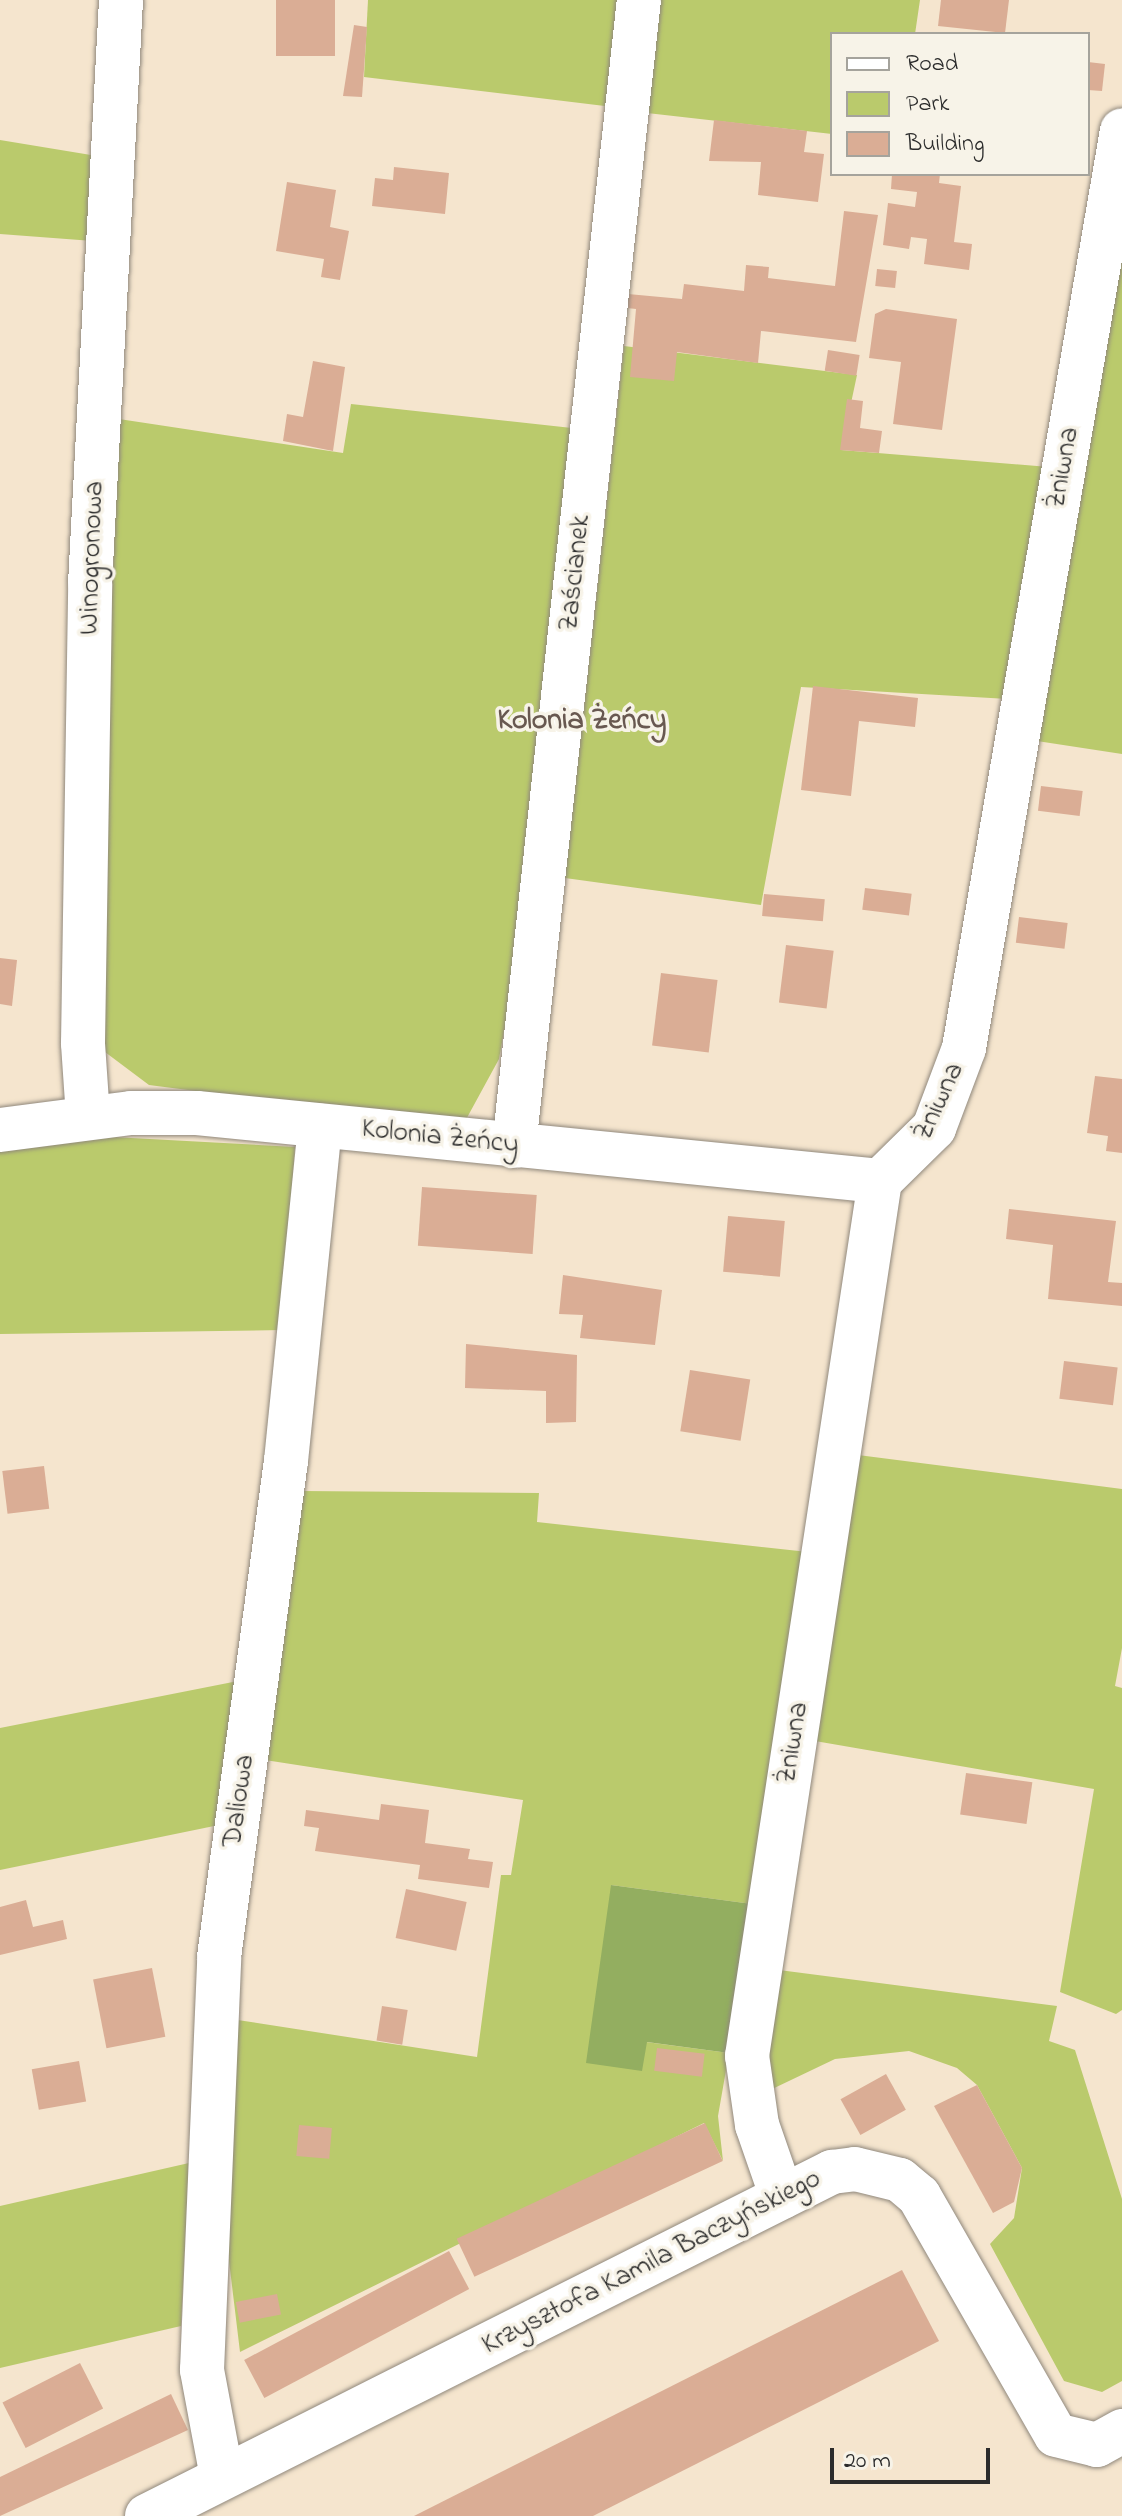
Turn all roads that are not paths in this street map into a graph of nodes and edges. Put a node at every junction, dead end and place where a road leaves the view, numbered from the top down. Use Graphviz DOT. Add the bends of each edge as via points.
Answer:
graph roads {
  1 [pos="121,0"];
  2 [pos="639,0"];
  3 [pos="1122,130"];
  4 [pos="88,1117"];
  5 [pos="320,1126"];
  6 [pos="0,1130"];
  7 [pos="514,1146"];
  8 [pos="880,1181"];
  9 [pos="782,2197"];
  10 [pos="1109,2438"];
  11 [pos="222,2477"];
  12 [pos="147,2516"];
  1 -- 4 [label="street, Winogronowa" via="90,584 83,1043"];
  2 -- 7 [label="street, Zaścianek"];
  3 -- 8 [label="street, Żniwna" via="964,1048 934,1128"];
  4 -- 5 [label="street, Kolonia Żeńcy" via="197,1113"];
  4 -- 6 [label="street, Kolonia Żeńcy"];
  5 -- 7 [label="street, Kolonia Żeńcy"];
  5 -- 11 [label="street, Daliowa" via="286,1461 219,1957 202,2370"];
  7 -- 8 [label="street, Kolonia Żeńcy"];
  8 -- 9 [label="street, Żniwna" via="747,2056 757,2125"];
  9 -- 10 [label="street, Krzysztofa Kamila Baczyńskiego" via="832,2172 855,2169 900,2180 919,2196 1056,2435"];
  9 -- 11 [label="street, Krzysztofa Kamila Baczyńskiego"];
  11 -- 12 [label="street, Krzysztofa Kamila Baczyńskiego"];
}
